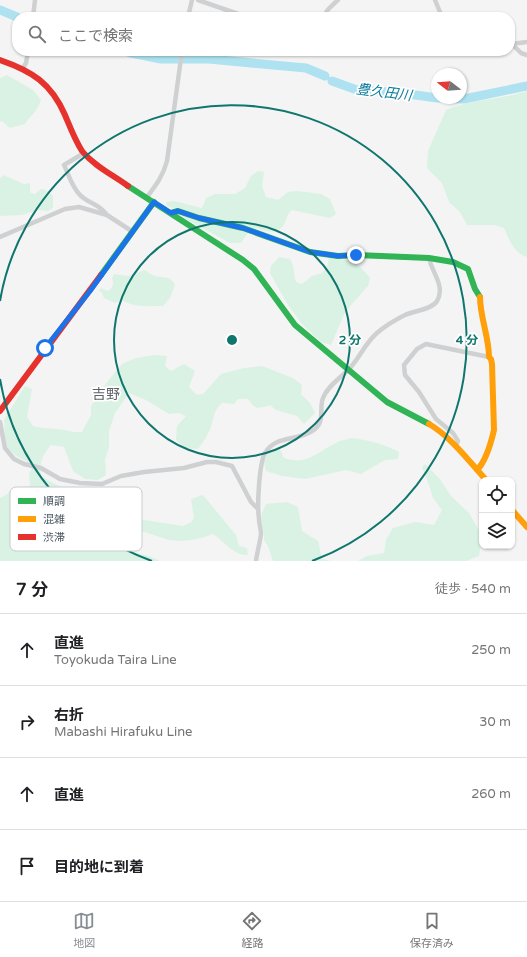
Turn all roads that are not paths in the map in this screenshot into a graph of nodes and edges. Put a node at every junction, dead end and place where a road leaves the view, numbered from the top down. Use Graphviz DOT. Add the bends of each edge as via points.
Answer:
graph roads {
  1 [pos="35,0"];
  2 [pos="192,0"];
  3 [pos="198,0"];
  4 [pos="338,0"];
  5 [pos="435,0"];
  6 [pos="34,12"];
  7 [pos="189,12"];
  8 [pos="233,12"];
  9 [pos="325,12"];
  10 [pos="440,12"];
  11 [pos="527,42"];
  12 [pos="515,43"];
  13 [pos="515,47"];
  14 [pos="527,55"];
  15 [pos="27,56"];
  16 [pos="181,56"];
  17 [pos="0,60"];
  18 [pos="23,68"];
  19 [pos="84,153"];
  20 [pos="147,197"];
  21 [pos="154,202"];
  22 [pos="171,213"];
  23 [pos="107,214"];
  24 [pos="133,232"];
  25 [pos="0,237"];
  26 [pos="429,258"];
  27 [pos="489,357"];
  28 [pos="348,370"];
  29 [pos="0,412"];
  30 [pos="0,422"];
  31 [pos="456,446"];
  32 [pos="477,470"];
  33 [pos="483,477"];
  34 [pos="258,509"];
  35 [pos="515,513"];
  36 [pos="527,526"];
  37 [pos="256,561"];
  1 -- 6 [label="street"];
  2 -- 7 [label="street"];
  3 -- 8 [label="street"];
  4 -- 9 [label="street"];
  5 -- 10 [label="street"];
  11 -- 12 [label="street"];
  13 -- 14 [label="street"];
  15 -- 18 [label="street"];
  16 -- 20 [label="street" via="167,161 164,172"];
  17 -- 18 [label="main road"];
  18 -- 19 [label="main road" via="52,90"];
  19 -- 20 [label="main road" via="103,169"];
  19 -- 23 [label="street" via="64,165 74,188 81,196 102,208"];
  20 -- 21 [label="main road"];
  21 -- 22 [label="main road"];
  21 -- 24 [label="main road"];
  22 -- 26 [label="main road" via="178,211 243,228 310,252 326,255"];
  22 -- 28 [label="main road" via="225,247 254,269 295,324"];
  23 -- 24 [label="street"];
  23 -- 25 [label="street" via="73,207"];
  24 -- 29 [label="main road"];
  26 -- 27 [label="main road" via="453,262 468,269 480,297"];
  26 -- 28 [label="street" via="438,281 438,300 434,305 406,315 376,333"];
  27 -- 31 [label="street" via="426,344 417,349 404,366 405,375 436,419 458,441"];
  27 -- 32 [label="main road" via="492,364 494,430 481,466"];
  28 -- 31 [label="main road" via="387,402 434,427"];
  28 -- 34 [label="street" via="323,396 320,407 321,419 315,429 300,436 278,441 266,452 261,464"];
  30 -- 34 [label="street" via="4,448 14,459 60,478 80,483 102,484 121,476 216,462 232,466 251,502"];
  31 -- 32 [label="main road"];
  32 -- 33 [label="main road"];
  34 -- 37 [label="street" via="261,534"];
  35 -- 36 [label="main road"];
}
